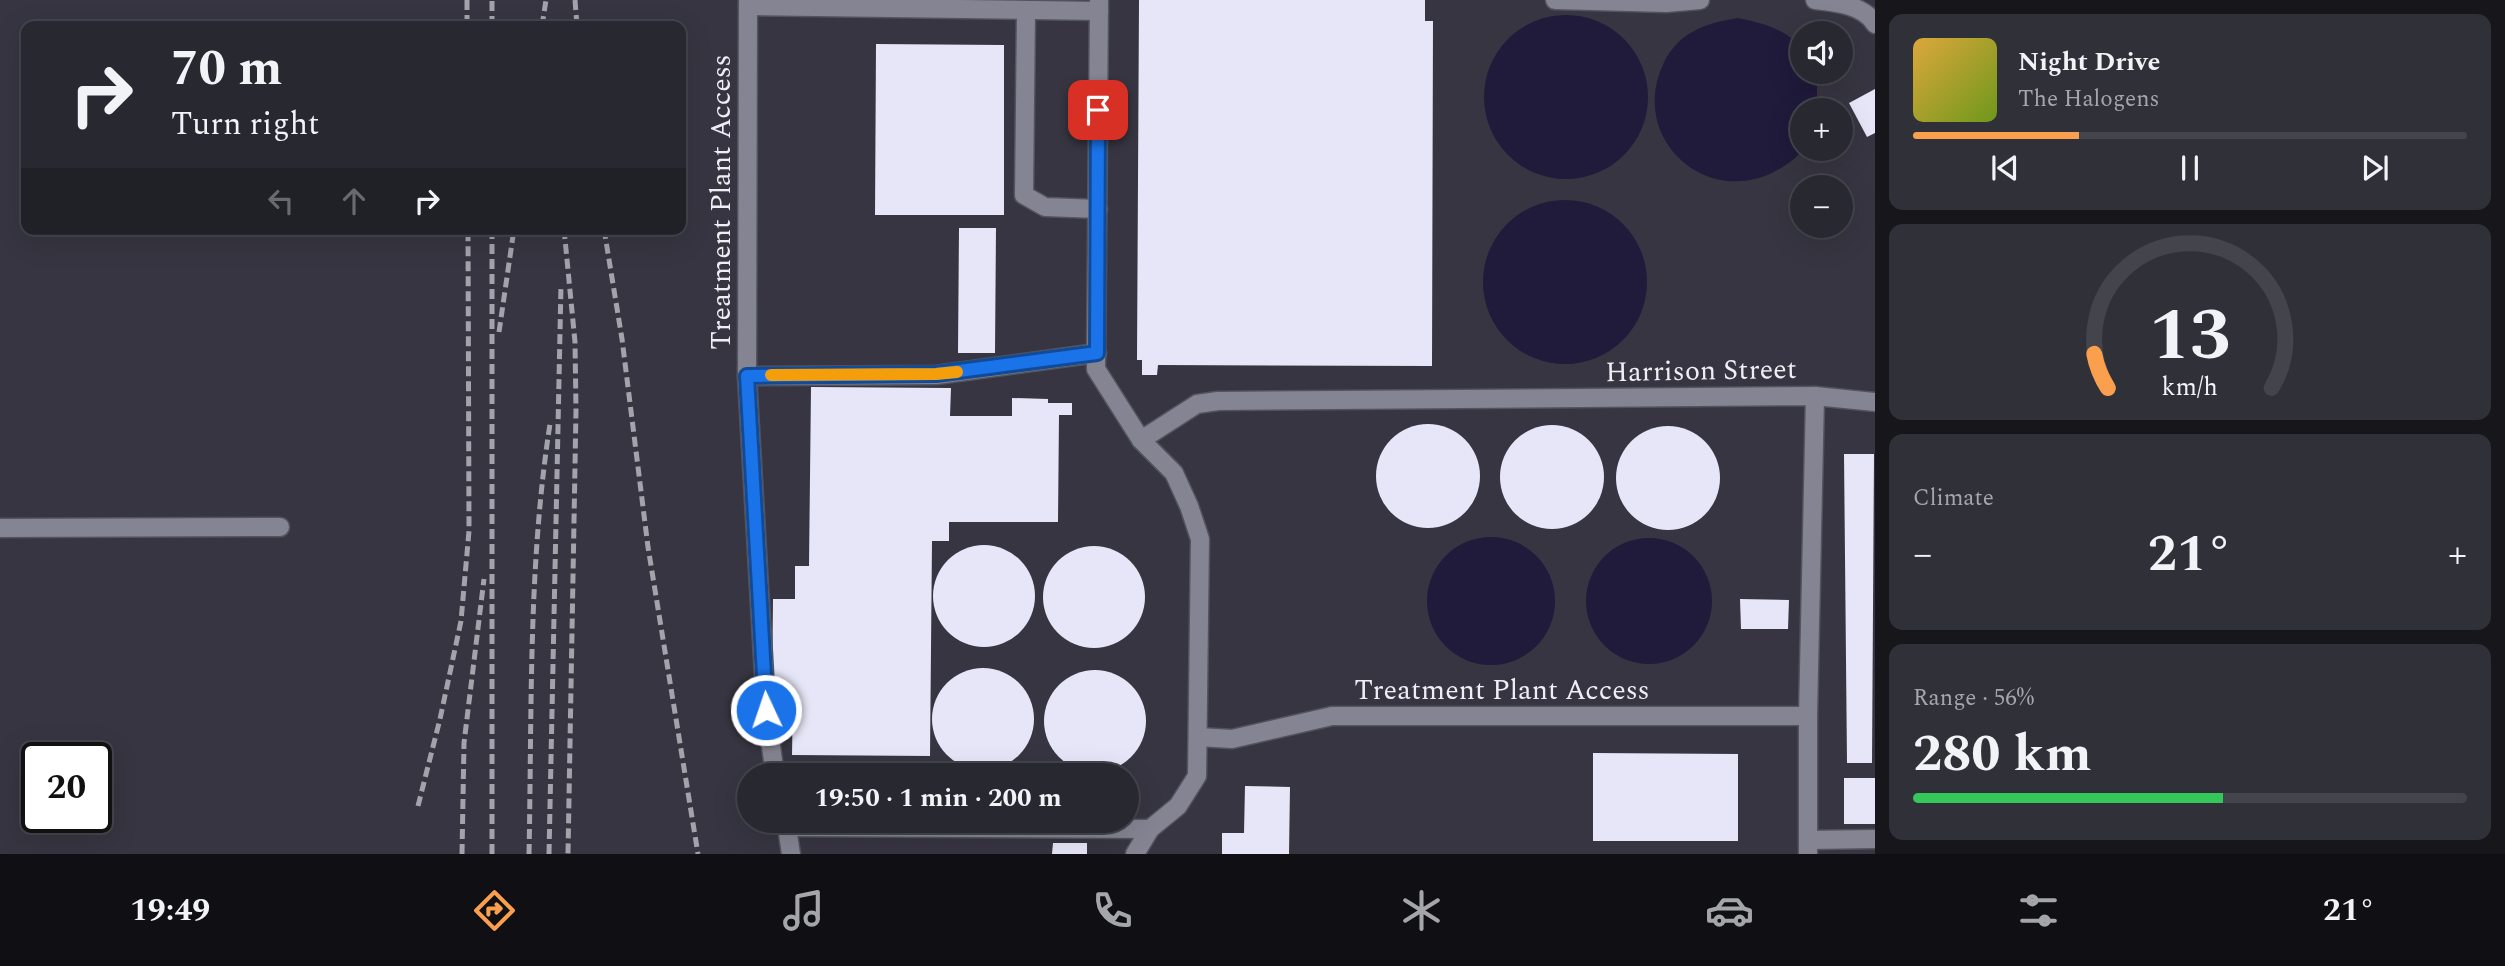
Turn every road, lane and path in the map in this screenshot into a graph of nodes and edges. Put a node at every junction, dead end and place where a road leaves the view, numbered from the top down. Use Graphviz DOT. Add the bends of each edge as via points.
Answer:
graph roads {
  1 [pos="1555,0"];
  2 [pos="1700,0"];
  3 [pos="1815,0"];
  4 [pos="748,3"];
  5 [pos="1099,5"];
  6 [pos="1026,10"];
  7 [pos="1875,24"];
  8 [pos="1098,209"];
  9 [pos="1097,353"];
  10 [pos="747,376"];
  11 [pos="1815,396"];
  12 [pos="1875,402"];
  13 [pos="1141,440"];
  14 [pos="280,527"];
  15 [pos="0,528"];
  16 [pos="1808,716"];
  17 [pos="1198,737"];
  18 [pos="773,763"];
  19 [pos="1139,829"];
  20 [pos="1150,829"];
  21 [pos="788,833"];
  22 [pos="1875,839"];
  23 [pos="1808,847"];
  24 [pos="791,854"];
  25 [pos="1135,854"];
  1 -- 2 [label="lane"];
  3 -- 7 [label="lane" via="1841,2 1871,17"];
  4 -- 6 [label="lane, Treatment Plant Access"];
  4 -- 10 [label="lane, Treatment Plant Access"];
  5 -- 6 [label="lane, Treatment Plant Access"];
  5 -- 8 [label="lane, Treatment Plant Access"];
  6 -- 8 [label="lane" via="1024,195 1045,207"];
  8 -- 9 [label="lane, Treatment Plant Access"];
  9 -- 10 [label="lane" via="936,374"];
  9 -- 13 [label="lane, Treatment Plant Access" via="1096,369"];
  10 -- 18 [label="lane, Treatment Plant Access" via="766,710"];
  11 -- 12 [label="lane"];
  11 -- 13 [label="lane, Harrison Street" via="1218,401 1197,404"];
  11 -- 16 [label="lane, Harrison Street"];
  13 -- 17 [label="lane, Treatment Plant Access" via="1174,473 1200,539"];
  14 -- 15 [label="lane"];
  16 -- 17 [label="lane, Treatment Plant Access" via="1332,716 1232,738"];
  16 -- 23 [label="lane, Harrison Street"];
  17 -- 20 [label="lane, Treatment Plant Access" via="1197,776 1178,806"];
  19 -- 20 [label="lane"];
  20 -- 25 [label="lane, Treatment Plant Access"];
  21 -- 24 [label="lane"];
  22 -- 23 [label="lane"];
}
